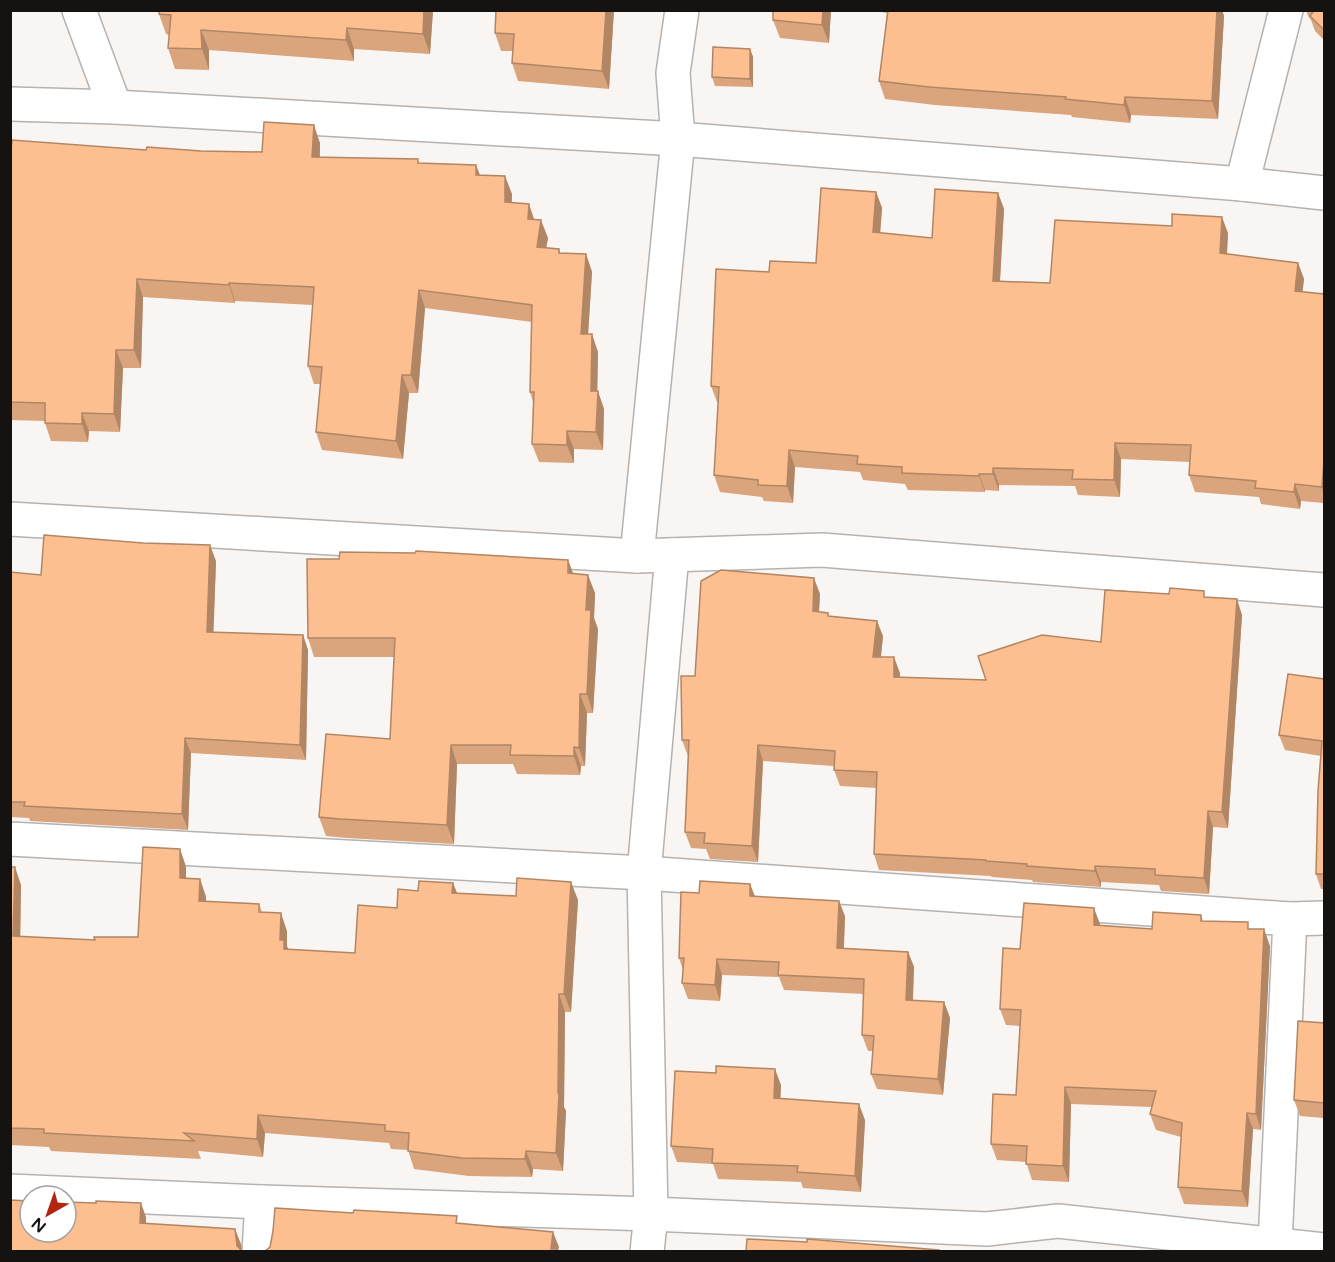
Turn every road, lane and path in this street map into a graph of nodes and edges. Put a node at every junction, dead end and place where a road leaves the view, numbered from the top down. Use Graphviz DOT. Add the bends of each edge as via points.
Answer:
graph roads {
  1 [pos="79,10"];
  2 [pos="682,10"];
  3 [pos="1284,12"];
  4 [pos="10,104"];
  5 [pos="116,106"];
  6 [pos="678,138"];
  7 [pos="1242,184"];
  8 [pos="1324,193"];
  9 [pos="10,519"];
  10 [pos="672,555"];
  11 [pos="637,556"];
  12 [pos="1324,590"];
  13 [pos="10,839"];
  14 [pos="644,873"];
  15 [pos="1324,918"];
  16 [pos="1290,919"];
  17 [pos="10,1191"];
  18 [pos="262,1202"];
  19 [pos="651,1214"];
  20 [pos="986,1240"];
  21 [pos="1276,1248"];
  22 [pos="1324,1250"];
  23 [pos="259,1251"];
  24 [pos="647,1251"];
  1 -- 5 [label="street"];
  2 -- 6 [label="street" via="674,73"];
  3 -- 7 [label="street"];
  4 -- 5 [label="street"];
  5 -- 6 [label="street"];
  6 -- 7 [label="street"];
  6 -- 11 [label="street"];
  7 -- 8 [label="street"];
  9 -- 11 [label="street"];
  10 -- 11 [label="street"];
  10 -- 12 [label="street" via="822,550"];
  10 -- 14 [label="street"];
  13 -- 14 [label="street"];
  14 -- 16 [label="street"];
  14 -- 19 [label="street"];
  15 -- 16 [label="street"];
  16 -- 21 [label="street"];
  17 -- 18 [label="street"];
  18 -- 19 [label="street"];
  18 -- 23 [label="street"];
  19 -- 20 [label="street"];
  19 -- 24 [label="street"];
  20 -- 21 [label="street" via="1058,1221"];
  21 -- 22 [label="street"];
}
